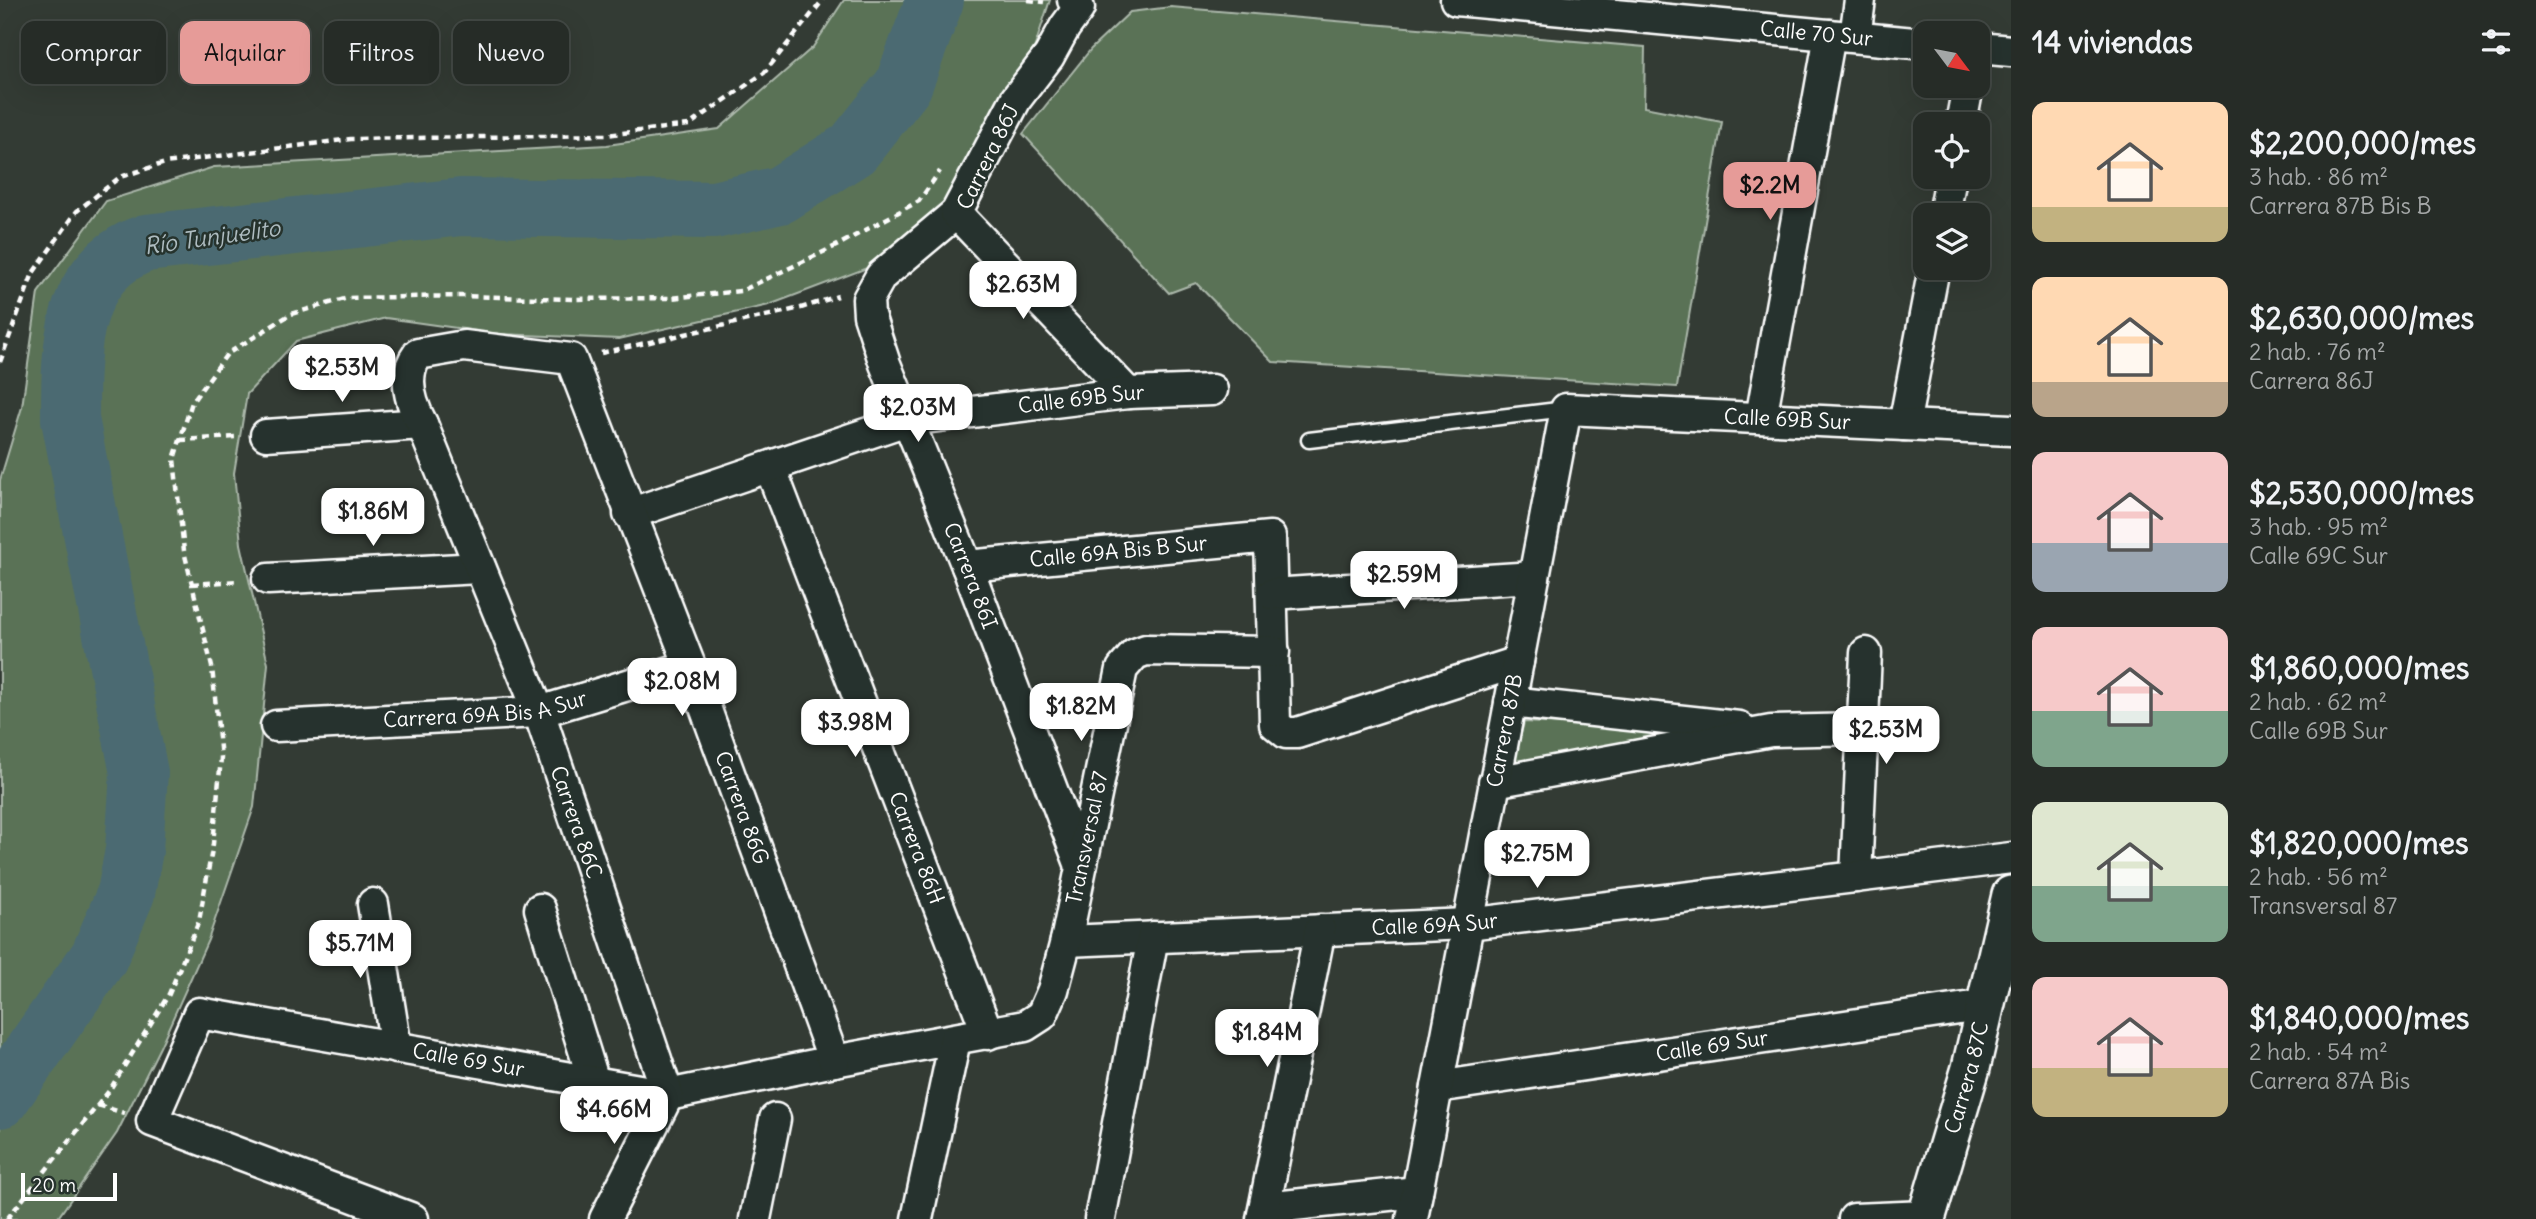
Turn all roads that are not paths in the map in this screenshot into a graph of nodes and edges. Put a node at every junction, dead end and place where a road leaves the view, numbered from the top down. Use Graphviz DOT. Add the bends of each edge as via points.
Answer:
graph roads {
  1 [pos="1456,0"];
  2 [pos="1860,0"];
  3 [pos="1080,3"];
  4 [pos="1597,6"];
  5 [pos="1843,36"];
  6 [pos="1913,43"];
  7 [pos="1990,49"];
  8 [pos="2011,51"];
  9 [pos="956,213"];
  10 [pos="1932,280"];
  11 [pos="571,359"];
  12 [pos="1212,390"];
  13 [pos="1128,393"];
  14 [pos="1566,409"];
  15 [pos="1760,418"];
  16 [pos="907,420"];
  17 [pos="422,424"];
  18 [pos="1904,425"];
  19 [pos="2011,430"];
  20 [pos="266,435"];
  21 [pos="1310,440"];
  22 [pos="770,467"];
  23 [pos="629,514"];
  24 [pos="967,566"];
  25 [pos="480,568"];
  26 [pos="1534,577"];
  27 [pos="268,579"];
  28 [pos="1272,594"];
  29 [pos="1274,652"];
  30 [pos="1866,653"];
  31 [pos="1518,662"];
  32 [pos="690,666"];
  33 [pos="1510,702"];
  34 [pos="539,712"];
  35 [pos="276,726"];
  36 [pos="1863,729"];
  37 [pos="1771,731"];
  38 [pos="1494,782"];
  39 [pos="2011,858"];
  40 [pos="1082,867"];
  41 [pos="1856,877"];
  42 [pos="2010,900"];
  43 [pos="373,904"];
  44 [pos="540,909"];
  45 [pos="1468,924"];
  46 [pos="1321,930"];
  47 [pos="1153,937"];
  48 [pos="1066,941"];
  49 [pos="1986,1005"];
  50 [pos="1025,1026"];
  51 [pos="988,1034"];
  52 [pos="955,1040"];
  53 [pos="396,1048"];
  54 [pos="834,1061"];
  55 [pos="594,1082"];
  56 [pos="1437,1087"];
  57 [pos="668,1095"];
  58 [pos="775,1119"];
  59 [pos="1415,1205"];
  60 [pos="1264,1213"];
  61 [pos="1926,1217"];
  62 [pos="413,1219"];
  63 [pos="605,1219"];
  64 [pos="755,1219"];
  65 [pos="917,1219"];
  66 [pos="1100,1219"];
  67 [pos="1854,1219"];
  1 -- 4 [label="street, Calle 70 Sur"];
  2 -- 5 [label="street"];
  3 -- 9 [label="street, Carrera 86J" via="1049,56 1016,99"];
  4 -- 5 [label="street, Calle 70 Sur"];
  5 -- 6 [label="street, Calle 70 Sur"];
  5 -- 15 [label="street"];
  7 -- 8 [label="street"];
  9 -- 13 [label="street, Carrera 86J"];
  9 -- 16 [label="street, Carrera 86I" via="888,270 867,299"];
  10 -- 18 [label="street"];
  11 -- 17 [label="street, Carrera 86C" via="464,346 418,354 411,364 411,405"];
  11 -- 23 [label="street, Carrera 86G"];
  12 -- 13 [label="street, Calle 69B Sur"];
  13 -- 16 [label="street, Calle 69B Sur"];
  14 -- 15 [label="street, Calle 69B Sur"];
  14 -- 21 [label="lane"];
  14 -- 26 [label="street, Carrera 87B"];
  15 -- 18 [label="street, Calle 69B Sur"];
  16 -- 22 [label="street, Calle 69B Sur"];
  16 -- 24 [label="street, Carrera 86I"];
  17 -- 20 [label="street"];
  17 -- 25 [label="street, Carrera 86C"];
  18 -- 19 [label="street, Calle 69B Sur"];
  22 -- 23 [label="street, Calle 69B Sur"];
  22 -- 51 [label="street, Carrera 86H"];
  23 -- 32 [label="street, Carrera 86G"];
  24 -- 28 [label="street, Calle 69A Bis B Sur" via="1270,537"];
  24 -- 40 [label="street, Carrera 86I"];
  25 -- 27 [label="street"];
  25 -- 34 [label="street, Carrera 86C"];
  26 -- 28 [label="street"];
  26 -- 31 [label="street, Carrera 87B"];
  28 -- 29 [label="street"];
  29 -- 31 [label="street" via="1275,724 1286,733"];
  29 -- 40 [label="street, Transversal 87" via="1146,650 1135,654 1122,669"];
  30 -- 36 [label="street"];
  31 -- 33 [label="street, Carrera 87B"];
  32 -- 34 [label="street, Carrera 69A Bis A Sur"];
  32 -- 54 [label="street, Carrera 86G"];
  33 -- 37 [label="street"];
  33 -- 38 [label="street, Carrera 87B"];
  34 -- 35 [label="street, Carrera 69A Bis A Sur"];
  34 -- 57 [label="street, Carrera 86C"];
  36 -- 37 [label="street"];
  36 -- 41 [label="street"];
  37 -- 38 [label="street"];
  38 -- 45 [label="street, Carrera 87B"];
  39 -- 41 [label="street, Calle 69A Sur"];
  40 -- 48 [label="street, Transversal 87"];
  41 -- 45 [label="street, Calle 69A Sur"];
  42 -- 49 [label="street, Carrera 87C"];
  43 -- 53 [label="street"];
  44 -- 55 [label="street"];
  45 -- 46 [label="street, Calle 69A Sur"];
  45 -- 56 [label="street, Carrera 87B"];
  46 -- 47 [label="street, Calle 69A Sur"];
  46 -- 60 [label="street"];
  47 -- 48 [label="street, Calle 69A Sur"];
  47 -- 66 [label="street"];
  48 -- 50 [label="street, Transversal 87" via="1042,1015"];
  49 -- 56 [label="street, Calle 69 Sur"];
  49 -- 61 [label="street, Carrera 87C"];
  50 -- 51 [label="street, Calle 69 Sur"];
  51 -- 52 [label="street, Calle 69 Sur"];
  52 -- 54 [label="street, Calle 69 Sur"];
  52 -- 65 [label="street"];
  53 -- 55 [label="street, Calle 69 Sur"];
  53 -- 62 [label="street, Calle 69 Sur" via="199,1013 152,1121"];
  54 -- 57 [label="street, Calle 69 Sur"];
  55 -- 57 [label="street, Calle 69 Sur"];
  56 -- 59 [label="street, Carrera 87B"];
  57 -- 63 [label="street"];
  58 -- 64 [label="street"];
  59 -- 60 [label="street"];
  61 -- 67 [label="street"];
}
